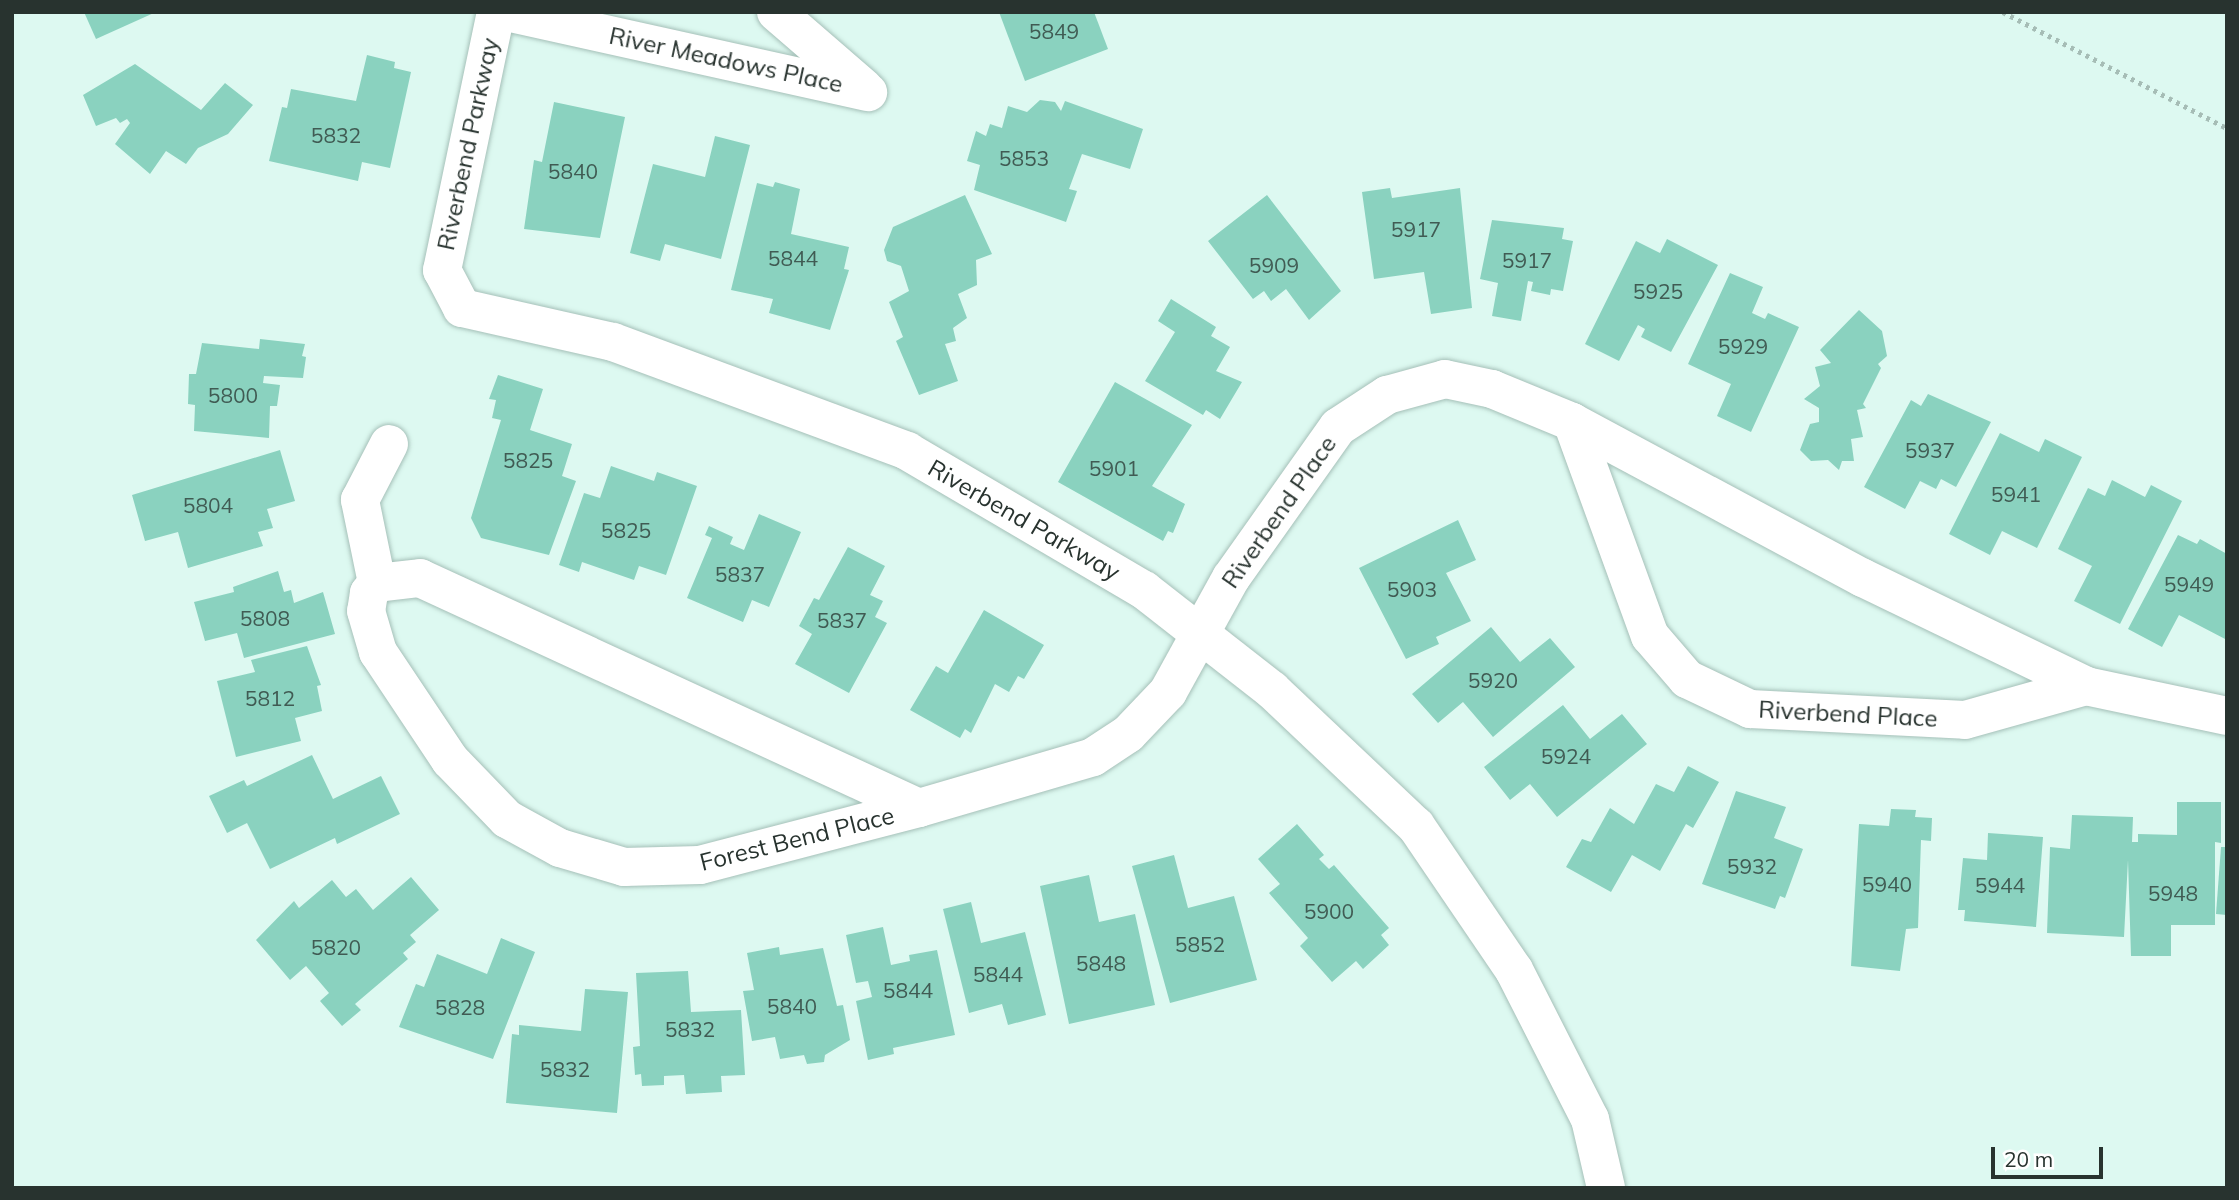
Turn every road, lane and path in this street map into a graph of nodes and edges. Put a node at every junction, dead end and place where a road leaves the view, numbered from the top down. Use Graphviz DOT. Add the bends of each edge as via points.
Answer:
graph roads {
  1 [pos="496,12"];
  2 [pos="506,12"];
  3 [pos="776,12"];
  4 [pos="2003,12"];
  5 [pos="2227,128"];
  6 [pos="1572,422"];
  7 [pos="389,444"];
  8 [pos="377,583"];
  9 [pos="1200,634"];
  10 [pos="2086,686"];
  11 [pos="2227,716"];
  12 [pos="919,808"];
  13 [pos="1606,1188"];
  1 -- 9 [label="street, Riverbend Parkway" via="442,270 462,308 613,342 907,451 1144,590"];
  2 -- 3 [label="street, River Meadows Place" via="868,92"];
  4 -- 5 [label="path"];
  6 -- 9 [label="street, Riverbend Place" via="1492,389 1445,379 1387,395 1338,427 1231,578"];
  6 -- 10 [label="street, Riverbend Place" via="1863,578"];
  6 -- 10 [label="street, Riverbend Place" via="1650,636 1687,680 1750,709 1965,720"];
  7 -- 8 [label="street, Forest Bend Place" via="360,500"];
  8 -- 12 [label="street, Forest Bend Place" via="419,578"];
  8 -- 12 [label="street, Forest Bend Place" via="369,593 366,611 378,652 450,760 507,819 560,848 624,867 700,865"];
  9 -- 12 [label="street, Forest Bend Place" via="1168,692 1128,734 1093,757"];
  9 -- 13 [label="street, Riverbend Parkway" via="1272,691 1416,826 1514,970 1590,1119"];
  10 -- 11 [label="street, Riverbend Place"];
}
